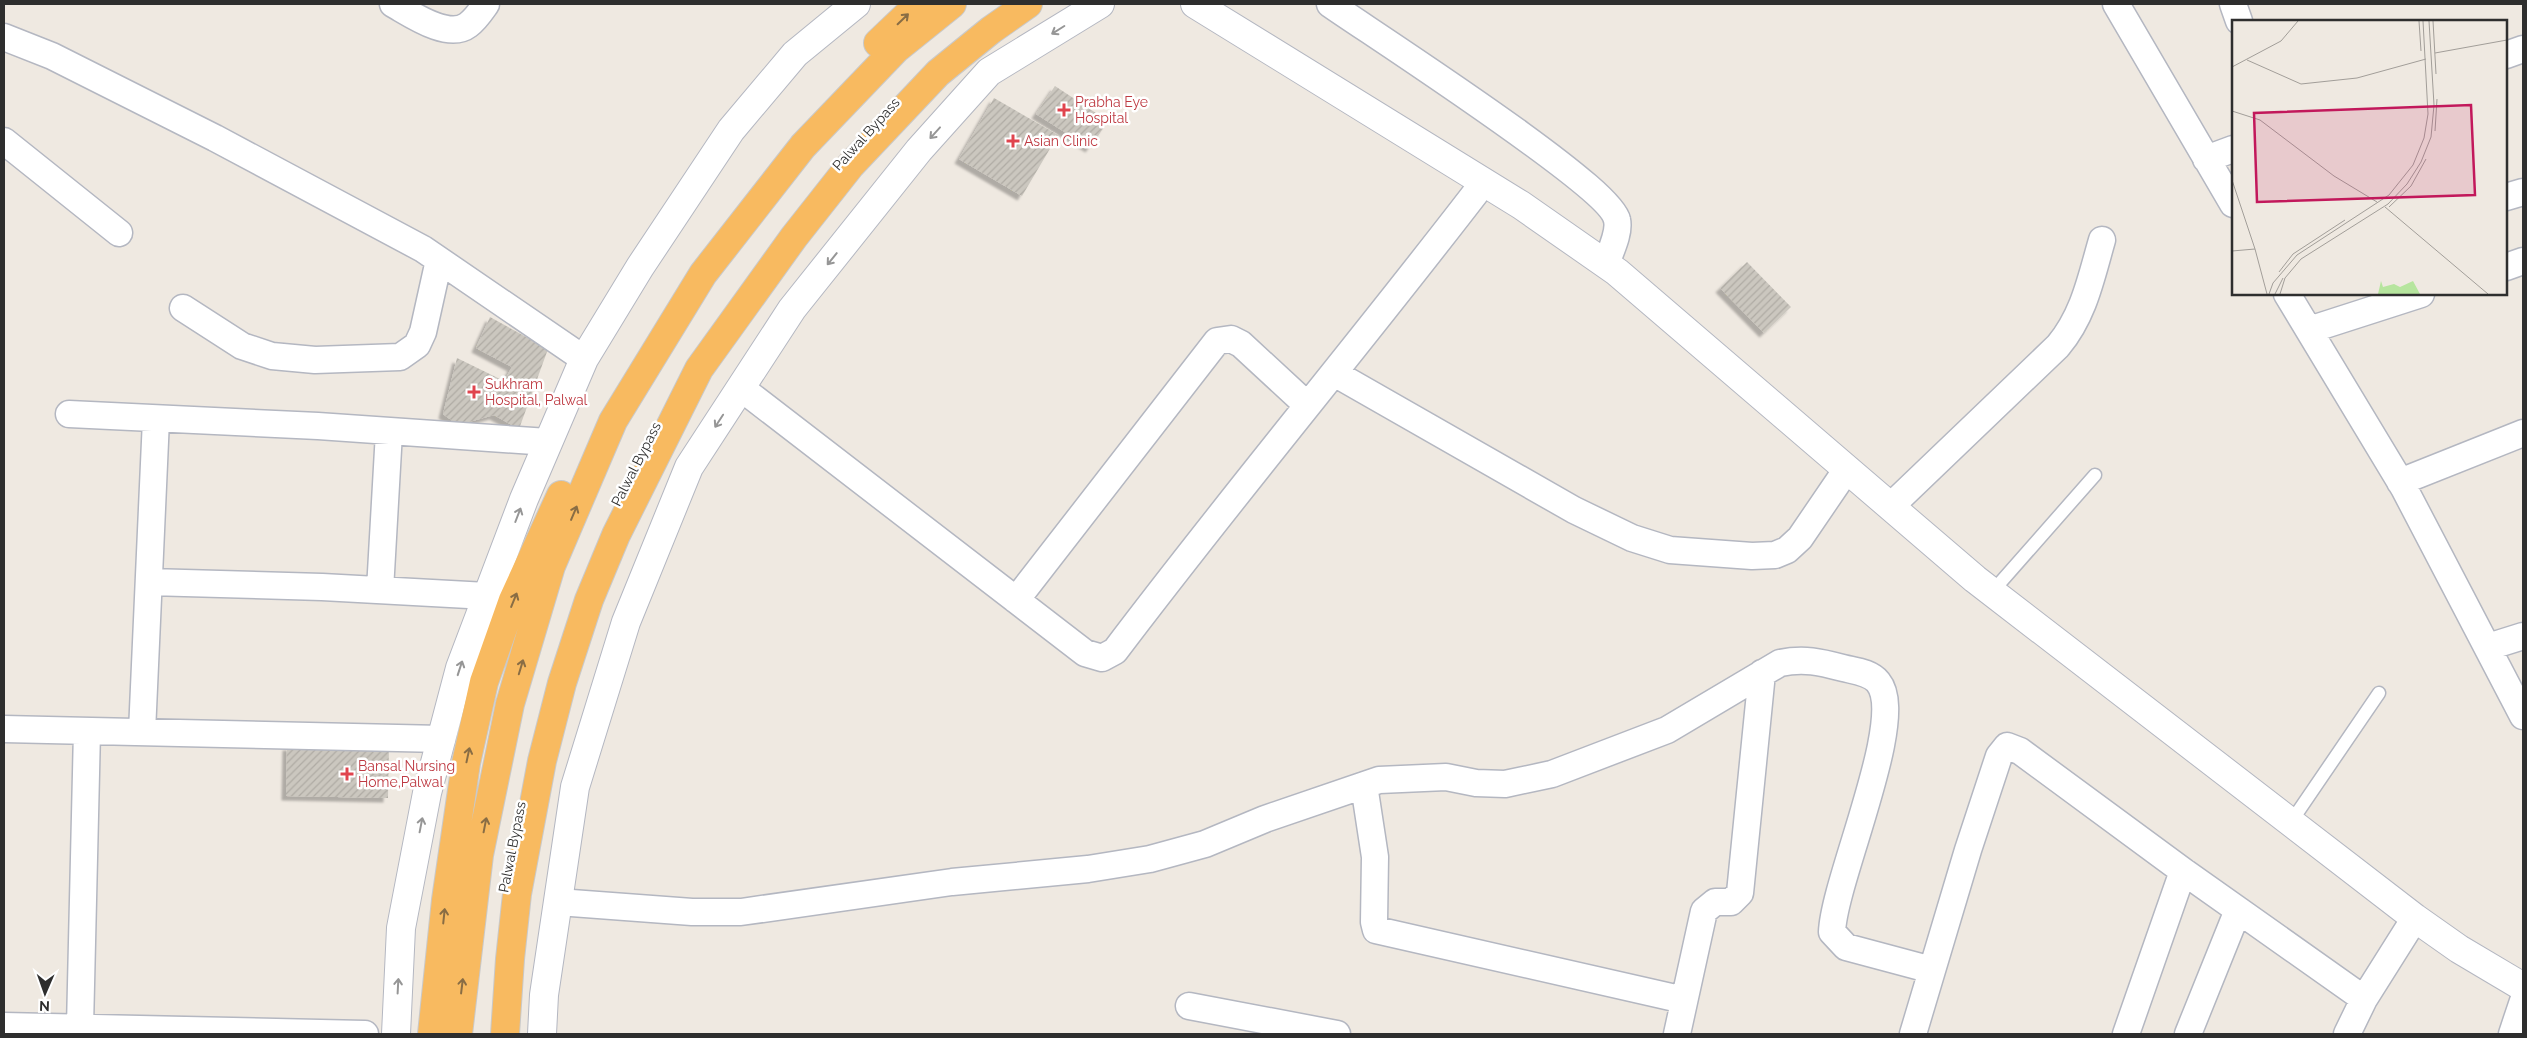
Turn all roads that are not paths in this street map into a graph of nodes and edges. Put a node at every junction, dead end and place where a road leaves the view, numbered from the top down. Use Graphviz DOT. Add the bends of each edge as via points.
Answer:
graph roads {
  1 [pos="393,4"];
  2 [pos="486,4"];
  3 [pos="856,4"];
  4 [pos="919,4"];
  5 [pos="952,4"];
  6 [pos="1002,4"];
  7 [pos="1028,4"];
  8 [pos="1100,4"];
  9 [pos="1195,4"];
  10 [pos="1330,4"];
  11 [pos="2116,4"];
  12 [pos="2234,4"];
  13 [pos="2239,20"];
  14 [pos="4,37"];
  15 [pos="2523,49"];
  16 [pos="2507,55"];
  17 [pos="4,141"];
  18 [pos="2232,149"];
  19 [pos="2206,159"];
  20 [pos="1484,182"];
  21 [pos="2523,192"];
  22 [pos="2507,196"];
  23 [pos="2232,202"];
  24 [pos="119,233"];
  25 [pos="2102,240"];
  26 [pos="439,260"];
  27 [pos="2523,261"];
  28 [pos="1606,264"];
  29 [pos="2507,267"];
  30 [pos="2288,295"];
  31 [pos="2418,295"];
  32 [pos="183,308"];
  33 [pos="2308,330"];
  34 [pos="584,359"];
  35 [pos="1334,373"];
  36 [pos="741,388"];
  37 [pos="1307,405"];
  38 [pos="69,414"];
  39 [pos="156,419"];
  40 [pos="389,432"];
  41 [pos="2523,433"];
  42 [pos="548,442"];
  43 [pos="1847,469"];
  44 [pos="2095,474"];
  45 [pos="2400,482"];
  46 [pos="1890,506"];
  47 [pos="149,582"];
  48 [pos="380,590"];
  49 [pos="1992,592"];
  50 [pos="487,596"];
  51 [pos="1016,600"];
  52 [pos="2523,636"];
  53 [pos="2488,647"];
  54 [pos="1762,673"];
  55 [pos="2379,693"];
  56 [pos="2523,716"];
  57 [pos="4,729"];
  58 [pos="87,731"];
  59 [pos="142,732"];
  60 [pos="442,739"];
  61 [pos="1364,784"];
  62 [pos="2291,822"];
  63 [pos="2183,872"];
  64 [pos="558,902"];
  65 [pos="2238,910"];
  66 [pos="2415,918"];
  67 [pos="1932,970"];
  68 [pos="2523,987"];
  69 [pos="2364,999"];
  70 [pos="1684,1000"];
  71 [pos="2523,1002"];
  72 [pos="1189,1006"];
  73 [pos="4,1026"];
  74 [pos="80,1027"];
  75 [pos="365,1034"];
  76 [pos="396,1034"];
  77 [pos="432,1034"];
  78 [pos="458,1034"];
  79 [pos="487,1034"];
  80 [pos="505,1034"];
  81 [pos="542,1034"];
  82 [pos="1336,1034"];
  83 [pos="1677,1034"];
  84 [pos="1913,1034"];
  85 [pos="2126,1034"];
  86 [pos="2188,1034"];
  87 [pos="2347,1034"];
  88 [pos="2512,1034"];
  1 -- 2 [label="street" via="427,23 457,29 467,26"];
  3 -- 34 [label="street" via="795,54 731,130 640,267"];
  77 -- 4 [label="highway, one-way" via="446,900 466,763 484,682 513,600 580,454 605,402 733,210 780,148 835,87"];
  78 -- 5 [label="highway, Palwal Bypass, one-way" via="479,856 510,704 551,566 613,421 703,274 803,146 896,49"];
  6 -- 79 [label="highway, Palwal Bypass" via="956,38 856,142 772,242 689,360 632,469 576,587 540,705 502,900"];
  7 -- 80 [label="highway" via="938,74 850,166 794,237 695,377 616,535 589,600 562,683 542,762 517,894"];
  8 -- 36 [label="street, one-way" via="989,72 919,150 792,310"];
  9 -- 20 [label="street"];
  10 -- 28 [label="street" via="1528,139 1582,181 1613,212 1617,221"];
  11 -- 19 [label="street"];
  12 -- 13 [label="street"];
  14 -- 26 [label="street" via="52,56 215,138"];
  15 -- 16 [label="street"];
  17 -- 24 [label="street"];
  18 -- 19 [label="street"];
  19 -- 23 [label="street"];
  20 -- 28 [label="street"];
  20 -- 35 [label="street"];
  21 -- 22 [label="street"];
  25 -- 46 [label="street" via="2084,302 2069,333"];
  26 -- 32 [label="street" via="417,345 400,357 315,360 272,356 242,346"];
  26 -- 34 [label="street"];
  27 -- 29 [label="street"];
  28 -- 43 [label="street"];
  30 -- 33 [label="street"];
  31 -- 33 [label="street"];
  33 -- 45 [label="street"];
  34 -- 42 [label="street"];
  35 -- 37 [label="street"];
  35 -- 43 [label="street" via="1574,510 1632,538 1670,550 1752,556 1775,555 1788,550 1800,538"];
  36 -- 51 [label="street"];
  36 -- 64 [label="street, one-way" via="689,467 626,622 575,787"];
  37 -- 51 [label="street" via="1115,651 1102,658 1085,653"];
  37 -- 51 [label="street" via="1241,344 1231,339 1217,341"];
  38 -- 39 [label="street"];
  39 -- 40 [label="street"];
  39 -- 47 [label="street"];
  40 -- 42 [label="street"];
  40 -- 48 [label="street"];
  41 -- 45 [label="street"];
  50 -- 42 [label="street, one-way"];
  43 -- 46 [label="street"];
  44 -- 49 [label="lane"];
  45 -- 53 [label="street"];
  46 -- 49 [label="street"];
  47 -- 48 [label="street"];
  47 -- 59 [label="street"];
  48 -- 50 [label="street"];
  49 -- 62 [label="street"];
  60 -- 50 [label="street, one-way" via="460,668"];
  52 -- 53 [label="street"];
  53 -- 56 [label="street"];
  54 -- 61 [label="street" via="1667,730 1552,774 1505,784 1476,784 1446,777 1418,776"];
  54 -- 67 [label="street" via="1780,663 1799,659 1866,673 1878,682 1885,696 1883,743 1853,842 1832,932 1846,947"];
  54 -- 70 [label="street" via="1740,893 1731,902 1715,902 1704,911"];
  55 -- 62 [label="lane"];
  57 -- 58 [label="street"];
  58 -- 59 [label="street"];
  58 -- 74 [label="street"];
  59 -- 60 [label="street"];
  76 -- 60 [label="street, one-way" via="401,928"];
  61 -- 64 [label="street" via="1265,818 1205,844 1150,859 1088,869 952,882 741,912 692,912"];
  61 -- 70 [label="street" via="1375,857 1376,930"];
  62 -- 66 [label="street"];
  63 -- 65 [label="street"];
  63 -- 67 [label="street" via="2020,751 2007,746 1999,756"];
  63 -- 85 [label="street"];
  64 -- 81 [label="street" via="544,995"];
  65 -- 69 [label="street"];
  65 -- 86 [label="street"];
  66 -- 68 [label="street"];
  66 -- 69 [label="street"];
  67 -- 84 [label="street"];
  69 -- 87 [label="street"];
  70 -- 83 [label="street"];
  71 -- 88 [label="street"];
  72 -- 82 [label="street"];
  73 -- 74 [label="street"];
  74 -- 75 [label="street"];
}
